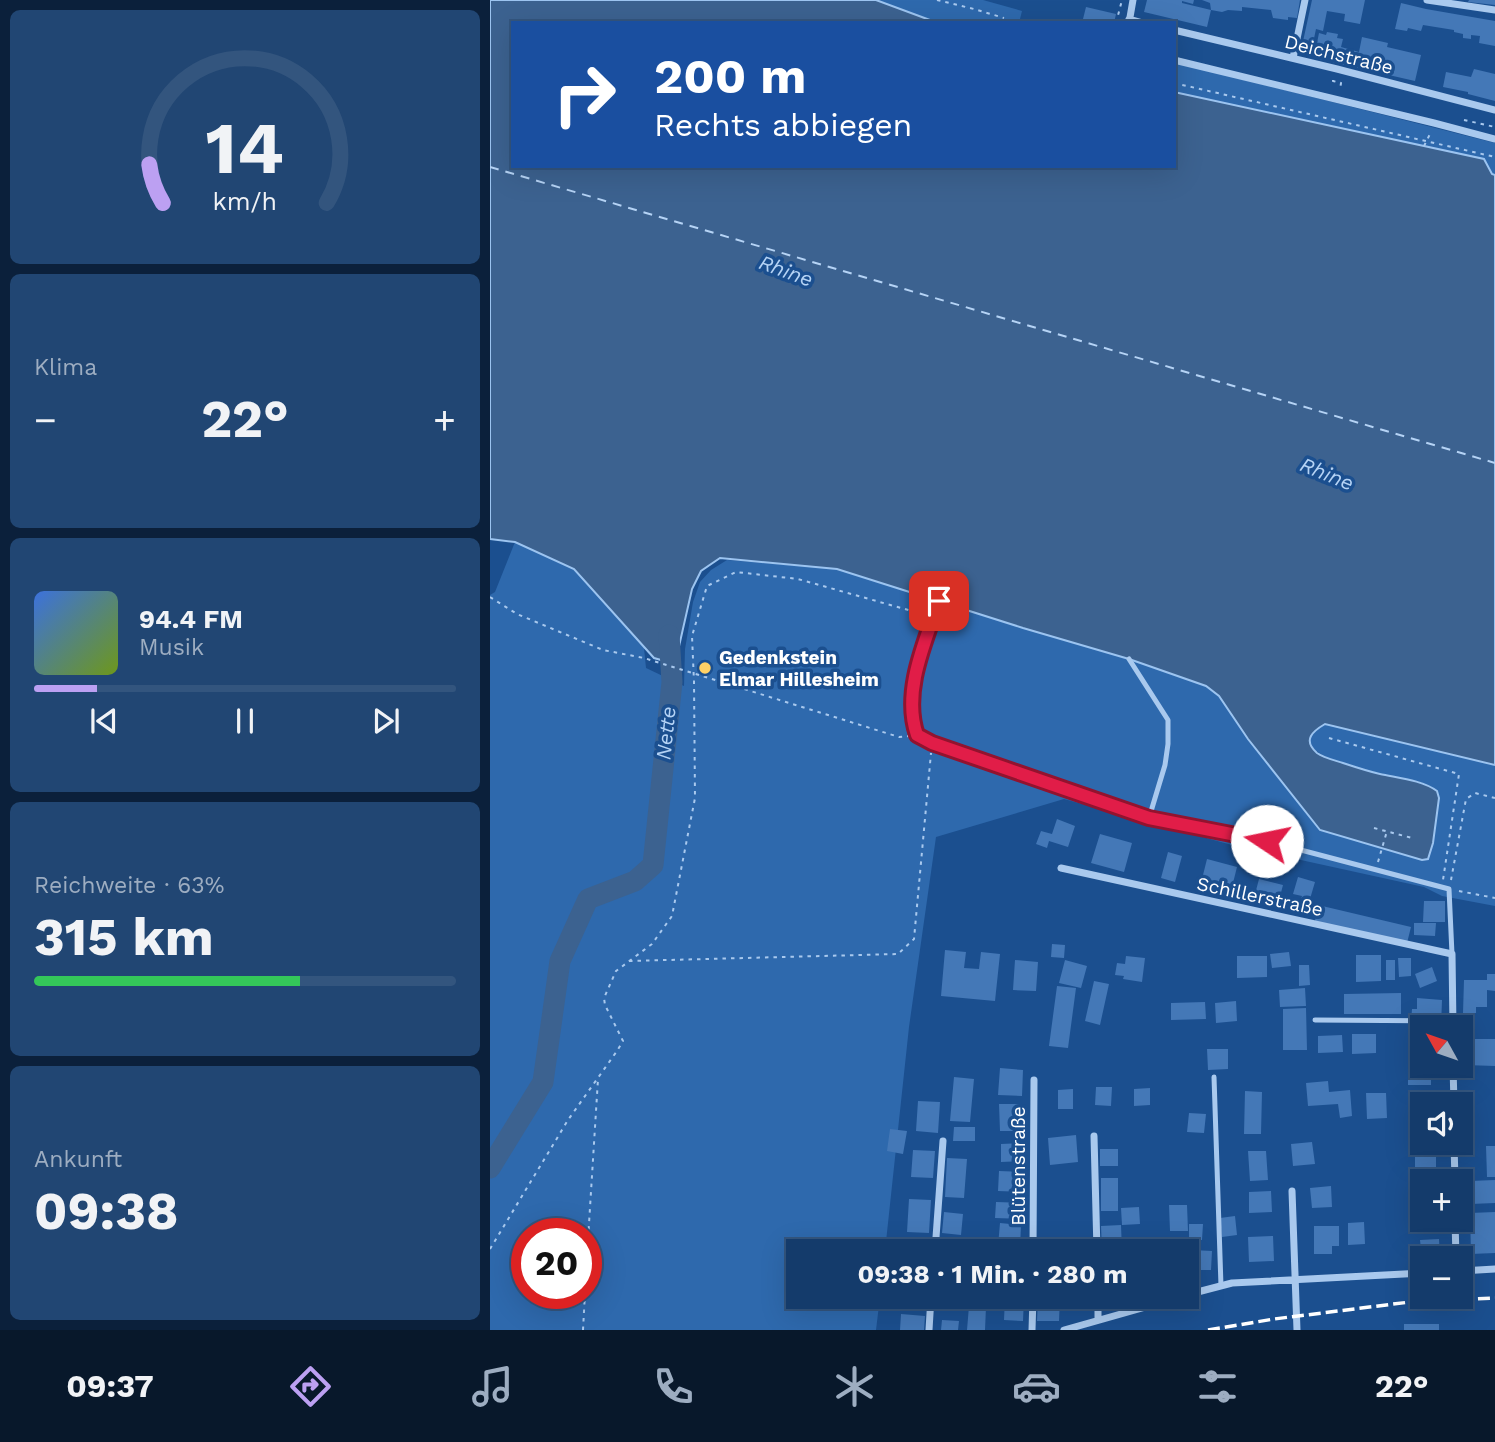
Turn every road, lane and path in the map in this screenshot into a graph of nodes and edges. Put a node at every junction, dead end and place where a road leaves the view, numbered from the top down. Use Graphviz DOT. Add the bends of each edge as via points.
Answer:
graph roads {
  1 [pos="937,0"];
  2 [pos="1122,0"];
  3 [pos="1133,0"];
  4 [pos="1305,0"];
  5 [pos="1427,0"];
  6 [pos="1495,10"];
  7 [pos="1011,21"];
  8 [pos="1117,21"];
  9 [pos="1129,21"];
  10 [pos="1176,30"];
  11 [pos="1293,58"];
  12 [pos="1176,60"];
  13 [pos="1333,81"];
  14 [pos="1176,83"];
  15 [pos="1340,90"];
  16 [pos="1495,110"];
  17 [pos="1434,123"];
  18 [pos="1495,139"];
  19 [pos="1427,140"];
  20 [pos="1424,145"];
  21 [pos="1495,157"];
  22 [pos="490,597"];
  23 [pos="939,601"];
  24 [pos="934,617"];
  25 [pos="1129,659"];
  26 [pos="694,674"];
  27 [pos="917,735"];
  28 [pos="1329,738"];
  29 [pos="932,743"];
  30 [pos="1495,798"];
  31 [pos="1149,818"];
  32 [pos="1374,828"];
  33 [pos="1387,831"];
  34 [pos="1412,838"];
  35 [pos="1060,868"];
  36 [pos="1375,870"];
  37 [pos="1442,888"];
  38 [pos="1449,889"];
  39 [pos="1495,898"];
  40 [pos="1452,954"];
  41 [pos="628,961"];
  42 [pos="1453,1015"];
  43 [pos="1315,1020"];
  44 [pos="1410,1023"];
  45 [pos="1214,1077"];
  46 [pos="598,1078"];
  47 [pos="1034,1080"];
  48 [pos="1094,1136"];
  49 [pos="943,1141"];
  50 [pos="1292,1191"];
  51 [pos="589,1218"];
  52 [pos="936,1239"];
  53 [pos="1033,1239"];
  54 [pos="1097,1239"];
  55 [pos="490,1249"];
  56 [pos="1495,1269"];
  57 [pos="1473,1270"];
  58 [pos="1410,1274"];
  59 [pos="1295,1280"];
  60 [pos="1221,1286"];
  61 [pos="1199,1292"];
  62 [pos="584,1309"];
  63 [pos="930,1309"];
  64 [pos="1032,1309"];
  65 [pos="1098,1309"];
  66 [pos="1138,1309"];
  67 [pos="1098,1320"];
  68 [pos="583,1330"];
  69 [pos="929,1330"];
  70 [pos="1032,1330"];
  71 [pos="1064,1330"];
  72 [pos="1297,1330"];
  1 -- 7 [label="path"];
  2 -- 8 [label="path"];
  3 -- 9 [label="street"];
  4 -- 11 [label="street"];
  5 -- 6 [label="street"];
  10 -- 11 [label="street, Deichstraße"];
  11 -- 16 [label="street, Deichstraße"];
  12 -- 17 [label="street"];
  13 -- 15 [label="path" via="1342,83"];
  14 -- 19 [label="path"];
  17 -- 18 [label="street"];
  17 -- 19 [label="path"];
  19 -- 20 [label="path"];
  19 -- 21 [label="path"];
  22 -- 26 [label="path" via="517,614 592,646"];
  23 -- 24 [label="lane"];
  24 -- 26 [label="path" via="798,579 736,572 706,586 692,636"];
  24 -- 27 [label="lane" via="914,684 912,720"];
  25 -- 31 [label="lane" via="1168,720 1164,765"];
  26 -- 27 [label="path" via="899,737"];
  26 -- 41 [label="path" via="695,798 672,916 652,944"];
  27 -- 29 [label="lane"];
  28 -- 37 [label="path" via="1459,774"];
  29 -- 31 [label="lane"];
  29 -- 41 [label="path" via="914,939 898,954"];
  30 -- 38 [label="path" via="1475,793 1466,799"];
  31 -- 36 [label="lane" via="1267,841"];
  32 -- 33 [label="path"];
  33 -- 34 [label="path"];
  33 -- 36 [label="path"];
  35 -- 40 [label="street, Schillerstraße"];
  36 -- 37 [label="lane"];
  37 -- 38 [label="lane"];
  38 -- 39 [label="path"];
  38 -- 40 [label="lane"];
  40 -- 42 [label="street"];
  41 -- 46 [label="path" via="616,971 604,998 623,1041"];
  43 -- 44 [label="lane"];
  45 -- 60 [label="lane"];
  46 -- 51 [label="path"];
  46 -- 55 [label="path"];
  47 -- 53 [label="street, Blütenstraße"];
  48 -- 54 [label="street"];
  49 -- 52 [label="street"];
  50 -- 59 [label="street"];
  56 -- 57 [label="street"];
  58 -- 59 [label="street"];
  59 -- 60 [label="street"];
  59 -- 72 [label="street"];
  60 -- 61 [label="street"];
  62 -- 68 [label="path"];
  63 -- 69 [label="street"];
  64 -- 70 [label="street"];
  65 -- 67 [label="street"];
  66 -- 67 [label="street"];
  67 -- 71 [label="street"];
}
